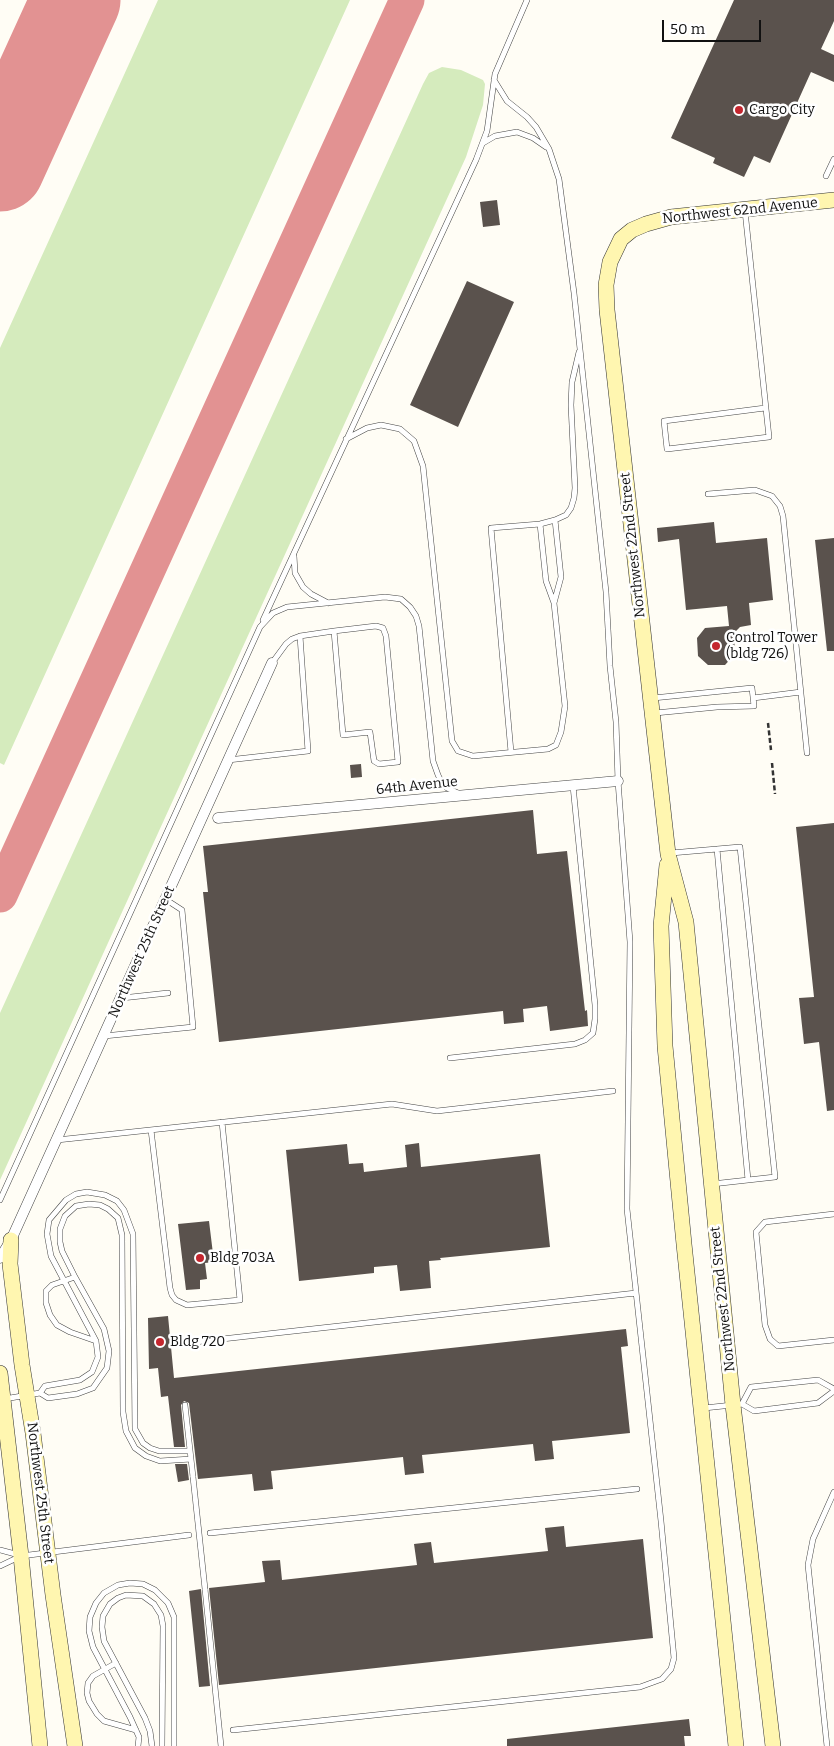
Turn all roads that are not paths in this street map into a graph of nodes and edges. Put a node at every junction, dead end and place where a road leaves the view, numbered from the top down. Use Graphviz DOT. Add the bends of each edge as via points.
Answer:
graph roads {
  1 [pos="527,0"];
  2 [pos="494,80"];
  3 [pos="483,144"];
  4 [pos="549,150"];
  5 [pos="834,159"];
  6 [pos="826,176"];
  7 [pos="834,200"];
  8 [pos="745,210"];
  9 [pos="621,239"];
  10 [pos="580,347"];
  11 [pos="765,408"];
  12 [pos="346,439"];
  13 [pos="708,494"];
  14 [pos="555,520"];
  15 [pos="540,524"];
  16 [pos="295,550"];
  17 [pos="328,603"];
  18 [pos="554,603"];
  19 [pos="260,627"];
  20 [pos="334,631"];
  21 [pos="300,636"];
  22 [pos="272,663"];
  23 [pos="801,692"];
  24 [pos="753,698"];
  25 [pos="651,706"];
  26 [pos="511,752"];
  27 [pos="807,752"];
  28 [pos="228,760"];
  29 [pos="618,781"];
  30 [pos="573,785"];
  31 [pos="464,796"];
  32 [pos="218,818"];
  33 [pos="717,849"];
  34 [pos="668,854"];
  35 [pos="165,899"];
  36 [pos="168,993"];
  37 [pos="121,998"];
  38 [pos="104,1036"];
  39 [pos="450,1058"];
  40 [pos="613,1091"];
  41 [pos="222,1122"];
  42 [pos="152,1130"];
  43 [pos="57,1140"];
  44 [pos="748,1180"];
  45 [pos="711,1184"];
  46 [pos="0,1200"];
  47 [pos="834,1214"];
  48 [pos="11,1240"];
  49 [pos="0,1258"];
  50 [pos="75,1278"];
  51 [pos="64,1281"];
  52 [pos="636,1293"];
  53 [pos="834,1340"];
  54 [pos="96,1342"];
  55 [pos="177,1344"];
  56 [pos="0,1373"];
  57 [pos="834,1390"];
  58 [pos="34,1394"];
  59 [pos="3,1399"];
  60 [pos="738,1404"];
  61 [pos="185,1405"];
  62 [pos="702,1408"];
  63 [pos="190,1451"];
  64 [pos="191,1459"];
  65 [pos="637,1489"];
  66 [pos="834,1492"];
  67 [pos="210,1533"];
  68 [pos="189,1536"];
  69 [pos="0,1550"];
  70 [pos="48,1553"];
  71 [pos="21,1556"];
  72 [pos="0,1566"];
  73 [pos="116,1663"];
  74 [pos="104,1670"];
  75 [pos="136,1730"];
  76 [pos="233,1730"];
  77 [pos="40,1746"];
  78 [pos="75,1746"];
  79 [pos="138,1746"];
  80 [pos="152,1746"];
  81 [pos="162,1746"];
  82 [pos="174,1746"];
  83 [pos="221,1746"];
  84 [pos="736,1746"];
  85 [pos="773,1746"];
  86 [pos="827,1746"];
  1 -- 2 [label="lane"];
  2 -- 3 [label="lane"];
  2 -- 4 [label="lane" via="506,100 536,127"];
  3 -- 4 [label="lane" via="495,136 517,132 534,138"];
  3 -- 12 [label="lane"];
  4 -- 10 [label="lane" via="560,190"];
  5 -- 6 [label="lane"];
  7 -- 8 [label="street, Northwest 62nd Avenue"];
  8 -- 9 [label="street, Northwest 62nd Avenue" via="658,220 632,230"];
  8 -- 11 [label="lane"];
  9 -- 25 [label="street, Northwest 22nd Street" via="607,273 606,297"];
  10 -- 14 [label="lane" via="572,382 571,405 574,498 566,515"];
  10 -- 29 [label="lane" via="606,592"];
  11 -- 11 [label="lane" via="768,437 667,449 664,421"];
  12 -- 16 [label="lane"];
  12 -- 26 [label="lane" via="380,425 400,429 414,441 423,466 452,741 458,751 473,756"];
  13 -- 23 [label="lane" via="755,490 772,496 780,506"];
  14 -- 15 [label="lane"];
  14 -- 18 [label="lane" via="561,577"];
  15 -- 18 [label="lane" via="546,581"];
  15 -- 26 [label="lane" via="491,528"];
  16 -- 17 [label="lane" via="294,566 299,581 311,594"];
  16 -- 19 [label="lane"];
  17 -- 19 [label="lane" via="279,609"];
  17 -- 31 [label="lane" via="390,597 401,599 414,612 419,626 435,768 442,783"];
  18 -- 26 [label="lane" via="565,706 561,732 556,745 548,749"];
  19 -- 46 [label="lane"];
  20 -- 20 [label="lane" via="383,628 398,762 379,764 374,761 370,732 343,735"];
  20 -- 21 [label="lane"];
  21 -- 22 [label="lane" via="286,644"];
  21 -- 28 [label="lane" via="308,751"];
  22 -- 28 [label="street, Northwest 25th Street"];
  23 -- 24 [label="lane"];
  23 -- 27 [label="lane"];
  24 -- 25 [label="lane" via="754,706"];
  24 -- 25 [label="lane" via="752,688"];
  25 -- 34 [label="street, Northwest 22nd Street"];
  28 -- 35 [label="street, Northwest 25th Street"];
  29 -- 30 [label="street, 64th Avenue"];
  29 -- 52 [label="lane" via="630,942 627,1209"];
  30 -- 31 [label="street, 64th Avenue"];
  30 -- 39 [label="lane" via="595,1005 593,1033 576,1044"];
  31 -- 32 [label="street, 64th Avenue"];
  33 -- 34 [label="lane"];
  33 -- 44 [label="lane"];
  33 -- 44 [label="lane" via="740,847 775,1177"];
  34 -- 45 [label="street, Northwest 22nd Street" via="686,922"];
  34 -- 62 [label="street, Northwest 22nd Street" via="661,926 665,1046"];
  35 -- 37 [label="street, Northwest 25th Street"];
  35 -- 38 [label="lane" via="182,910 193,1027"];
  36 -- 37 [label="lane"];
  37 -- 38 [label="street, Northwest 25th Street"];
  38 -- 43 [label="street, Northwest 25th Street"];
  40 -- 41 [label="lane" via="437,1111 392,1104"];
  41 -- 42 [label="lane"];
  41 -- 42 [label="lane" via="240,1300 187,1305 172,1295"];
  42 -- 43 [label="lane"];
  43 -- 48 [label="street, Northwest 25th Street"];
  44 -- 45 [label="lane"];
  45 -- 60 [label="street, Northwest 22nd Street"];
  47 -- 53 [label="lane" via="765,1222 756,1232 764,1325 770,1339 778,1346"];
  48 -- 49 [label="street, Northwest 25th Street"];
  48 -- 58 [label="street, Northwest 25th Street" via="10,1264 22,1365"];
  50 -- 51 [label="lane"];
  50 -- 58 [label="lane" via="104,1329 109,1352 107,1368 93,1388 77,1394 48,1398"];
  50 -- 64 [label="lane" via="62,1251 60,1229 65,1216 76,1206 100,1205 118,1218 122,1235 124,1425 131,1442 140,1452 160,1461"];
  51 -- 54 [label="lane"];
  51 -- 54 [label="lane" via="46,1291 50,1315 58,1325"];
  51 -- 63 [label="lane" via="51,1256 47,1234 49,1220 66,1200 76,1194 105,1194 124,1210 133,1234 136,1429 150,1448"];
  52 -- 55 [label="lane"];
  52 -- 76 [label="lane" via="674,1650 673,1664 667,1674 640,1688"];
  54 -- 58 [label="lane" via="98,1357 92,1372 80,1380 45,1386"];
  56 -- 59 [label="street, Northwest 25th Street"];
  57 -- 60 [label="lane" via="818,1404 754,1411"];
  57 -- 60 [label="lane" via="818,1380 750,1386"];
  58 -- 59 [label="lane"];
  58 -- 70 [label="street, Northwest 25th Street"];
  59 -- 71 [label="street, Northwest 25th Street"];
  60 -- 62 [label="lane"];
  60 -- 85 [label="street, Northwest 22nd Street"];
  61 -- 63 [label="lane"];
  62 -- 84 [label="street, Northwest 22nd Street"];
  63 -- 64 [label="lane"];
  64 -- 83 [label="lane, bridge"];
  65 -- 67 [label="lane"];
  66 -- 86 [label="lane" via="813,1539 808,1565"];
  68 -- 70 [label="lane"];
  69 -- 71 [label="lane"];
  70 -- 71 [label="lane"];
  70 -- 78 [label="street, Northwest 25th Street"];
  71 -- 72 [label="lane"];
  71 -- 77 [label="street, Northwest 25th Street"];
  73 -- 74 [label="lane"];
  73 -- 80 [label="lane" via="145,1718"];
  73 -- 81 [label="lane" via="104,1640 103,1616 118,1598 136,1594 143,1596 154,1604 163,1626"];
  74 -- 75 [label="lane"];
  74 -- 75 [label="lane" via="92,1676 88,1683 89,1701 104,1721"];
  74 -- 82 [label="lane" via="89,1631 90,1617 96,1604 104,1593 130,1582 155,1590 168,1603 174,1617"];
  75 -- 79 [label="lane"];
}
